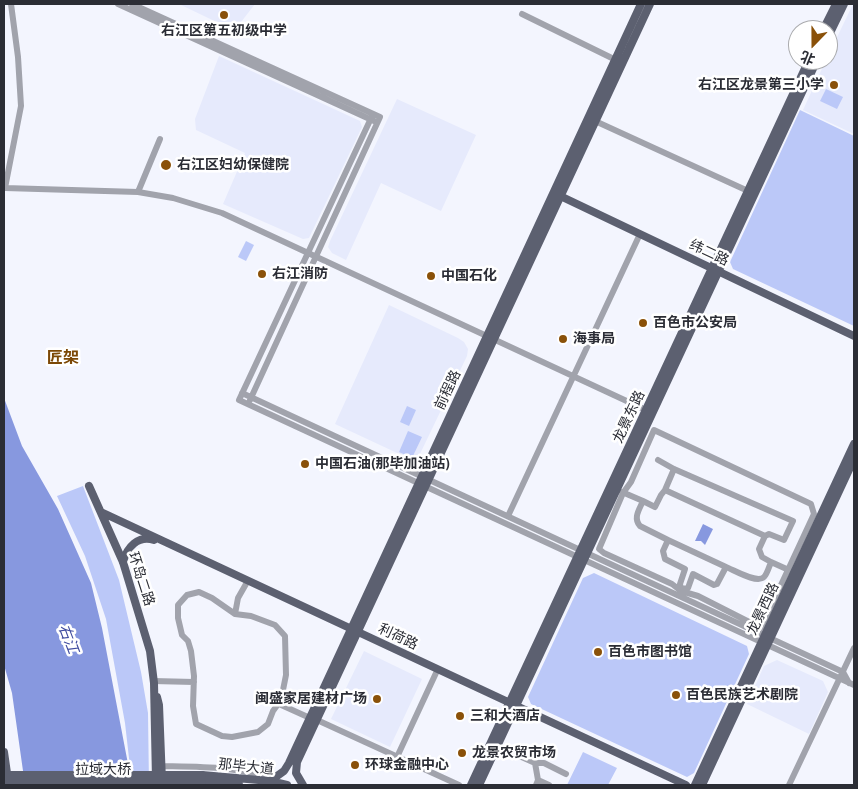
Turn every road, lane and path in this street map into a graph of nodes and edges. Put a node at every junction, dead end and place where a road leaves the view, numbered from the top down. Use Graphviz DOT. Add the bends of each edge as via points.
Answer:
graph roads {
  1 [pos="11,4"];
  2 [pos="118,4"];
  3 [pos="641,4"];
  4 [pos="650,4"];
  5 [pos="836,4"];
  6 [pos="844,4"];
  7 [pos="129,5"];
  8 [pos="522,14"];
  9 [pos="828,20"];
  10 [pos="836,20"];
  11 [pos="619,61"];
  12 [pos="804,70"];
  13 [pos="812,70"];
  14 [pos="375,118"];
  15 [pos="595,121"];
  16 [pos="160,139"];
  17 [pos="748,191"];
  18 [pos="138,192"];
  19 [pos="557,195"];
  20 [pos="640,234"];
  21 [pos="308,253"];
  22 [pos="315,256"];
  23 [pos="716,270"];
  24 [pos="854,336"];
  25 [pos="490,339"];
  26 [pos="573,377"];
  27 [pos="242,393"];
  28 [pos="251,397"];
  29 [pos="248,404"];
  30 [pos="646,410"];
  31 [pos="854,444"];
  32 [pos="854,459"];
  33 [pos="658,460"];
  34 [pos="674,469"];
  35 [pos="424,482"];
  36 [pos="89,486"];
  37 [pos="665,490"];
  38 [pos="620,491"];
  39 [pos="643,501"];
  40 [pos="101,512"];
  41 [pos="508,516"];
  42 [pos="765,536"];
  43 [pos="668,540"];
  44 [pos="582,556"];
  45 [pos="123,562"];
  46 [pos="771,562"];
  47 [pos="726,567"];
  48 [pos="790,571"];
  49 [pos="246,584"];
  50 [pos="680,592"];
  51 [pos="235,614"];
  52 [pos="354,632"];
  53 [pos="766,641"];
  54 [pos="854,648"];
  55 [pos="843,672"];
  56 [pos="436,673"];
  57 [pos="839,680"];
  58 [pos="154,682"];
  59 [pos="194,682"];
  60 [pos="851,684"];
  61 [pos="279,704"];
  62 [pos="512,706"];
  63 [pos="313,719"];
  64 [pos="498,746"];
  65 [pos="4,752"];
  66 [pos="397,757"];
  67 [pos="5,763"];
  68 [pos="535,763"];
  69 [pos="159,766"];
  70 [pos="566,774"];
  71 [pos="4,775"];
  72 [pos="202,779"];
  73 [pos="270,781"];
  74 [pos="4,782"];
  75 [pos="537,783"];
  76 [pos="9,785"];
  77 [pos="156,785"];
  78 [pos="162,785"];
  79 [pos="239,785"];
  80 [pos="287,785"];
  81 [pos="303,785"];
  82 [pos="459,785"];
  83 [pos="471,785"];
  84 [pos="479,785"];
  85 [pos="548,785"];
  86 [pos="675,785"];
  87 [pos="686,785"];
  88 [pos="695,785"];
  89 [pos="702,785"];
  90 [pos="789,785"];
  1 -- 18 [label="street" via="21,106 5,188"];
  2 -- 7 [label="street"];
  3 -- 11 [label="main road, 前程路"];
  4 -- 11 [label="main road, 前程路"];
  5 -- 9 [label="main road"];
  6 -- 10 [label="main road"];
  7 -- 14 [label="street"];
  8 -- 11 [label="street"];
  11 -- 15 [label="main road, 前程路"];
  11 -- 19 [label="main road, 前程路"];
  12 -- 17 [label="main road, 龙景东路"];
  13 -- 23 [label="main road, 龙景东路"];
  14 -- 21 [label="street"];
  14 -- 22 [label="street"];
  15 -- 17 [label="street"];
  15 -- 19 [label="main road, 前程路"];
  16 -- 18 [label="street"];
  17 -- 23 [label="main road, 龙景东路"];
  18 -- 21 [label="street" via="173,198 222,213"];
  19 -- 20 [label="main road, 纬二路"];
  19 -- 25 [label="main road, 前程路"];
  20 -- 23 [label="main road, 纬二路"];
  20 -- 26 [label="street"];
  21 -- 22 [label="street"];
  21 -- 27 [label="street"];
  22 -- 25 [label="street"];
  22 -- 28 [label="street"];
  23 -- 24 [label="main road, 纬二路"];
  23 -- 30 [label="main road, 龙景东路"];
  23 -- 38 [label="main road, 龙景东路"];
  25 -- 26 [label="street"];
  25 -- 35 [label="main road, 前程路"];
  26 -- 30 [label="street"];
  26 -- 41 [label="street"];
  27 -- 28 [label="street"];
  27 -- 29 [label="street" via="239,400"];
  28 -- 29 [label="street"];
  28 -- 35 [label="street"];
  29 -- 35 [label="street"];
  30 -- 44 [label="main road, 龙景东路"];
  31 -- 48 [label="main road, 龙景西路"];
  32 -- 53 [label="main road, 龙景西路"];
  33 -- 34 [label="street"];
  34 -- 37 [label="street"];
  34 -- 42 [label="street" via="793,521 784,540 769,534"];
  35 -- 41 [label="street"];
  35 -- 44 [label="street"];
  35 -- 52 [label="main road, 前程路"];
  36 -- 40 [label="main road, 环岛二路"];
  37 -- 39 [label="street" via="655,507"];
  37 -- 42 [label="street"];
  38 -- 39 [label="street"];
  38 -- 44 [label="main road, 龙景东路"];
  38 -- 48 [label="street" via="631,482 654,430 811,504 814,514"];
  38 -- 50 [label="street" via="599,549 672,584"];
  39 -- 43 [label="street" via="636,516 637,523"];
  40 -- 45 [label="main road, 环岛二路"];
  40 -- 52 [label="main road, 利荷路"];
  41 -- 44 [label="street"];
  42 -- 46 [label="street" via="759,549 762,557"];
  43 -- 47 [label="street"];
  43 -- 50 [label="street" via="663,551 665,559 685,570"];
  44 -- 50 [label="street"];
  44 -- 53 [label="street"];
  44 -- 62 [label="main road, 龙景东路"];
  45 -- 49 [label="main road, 利荷路" via="130,547 146,538"];
  45 -- 58 [label="main road, 环岛二路" via="150,651"];
  46 -- 47 [label="street" via="760,580"];
  46 -- 48 [label="street"];
  47 -- 50 [label="street" via="717,584 693,574 688,588"];
  48 -- 50 [label="street" via="761,628 698,596"];
  48 -- 53 [label="main road, 龙景西路"];
  49 -- 51 [label="street" via="238,598"];
  49 -- 52 [label="main road, 利荷路"];
  50 -- 53 [label="street"];
  51 -- 59 [label="street" via="199,592 188,595 178,605 182,635 191,651"];
  51 -- 61 [label="street" via="251,616 275,626 285,636 286,675"];
  52 -- 56 [label="main road, 利荷路"];
  52 -- 62 [label="main road, 利荷路"];
  52 -- 63 [label="main road, 前程路"];
  53 -- 55 [label="street"];
  53 -- 57 [label="street"];
  53 -- 88 [label="main road, 龙景西路"];
  53 -- 89 [label="main road, 龙景西路"];
  54 -- 55 [label="street"];
  55 -- 57 [label="street"];
  55 -- 60 [label="street"];
  56 -- 62 [label="main road, 利荷路"];
  56 -- 66 [label="street"];
  57 -- 60 [label="street"];
  57 -- 90 [label="street"];
  58 -- 59 [label="street"];
  58 -- 69 [label="main road, 环岛二路"];
  59 -- 61 [label="street" via="196,724 222,736 238,737 258,732 268,724"];
  61 -- 63 [label="street"];
  62 -- 64 [label="main road, 龙景东路"];
  62 -- 83 [label="main road, 龙景东路"];
  62 -- 86 [label="main road, 利荷路"];
  62 -- 87 [label="main road, 利荷路"];
  63 -- 66 [label="street"];
  63 -- 73 [label="main road, 前程路" via="284,771"];
  63 -- 81 [label="main road, 前程路" via="297,762 296,773"];
  64 -- 68 [label="street"];
  64 -- 84 [label="main road, 龙景东路"];
  65 -- 67 [label="main road"];
  66 -- 82 [label="street"];
  67 -- 76 [label="main road"];
  68 -- 70 [label="street" via="544,763"];
  68 -- 75 [label="street"];
  69 -- 73 [label="street" via="218,769 260,775"];
  69 -- 77 [label="main road, 环岛二路"];
  69 -- 78 [label="main road, 环岛二路"];
  71 -- 72 [label="main road, 拉域大桥, bridge"];
  72 -- 73 [label="main road, 那毕大道"];
  72 -- 74 [label="main road, 拉域大桥, bridge"];
  72 -- 79 [label="main road, 那毕大道"];
  73 -- 80 [label="main road, 那毕大道"];
  75 -- 85 [label="street"];
}
